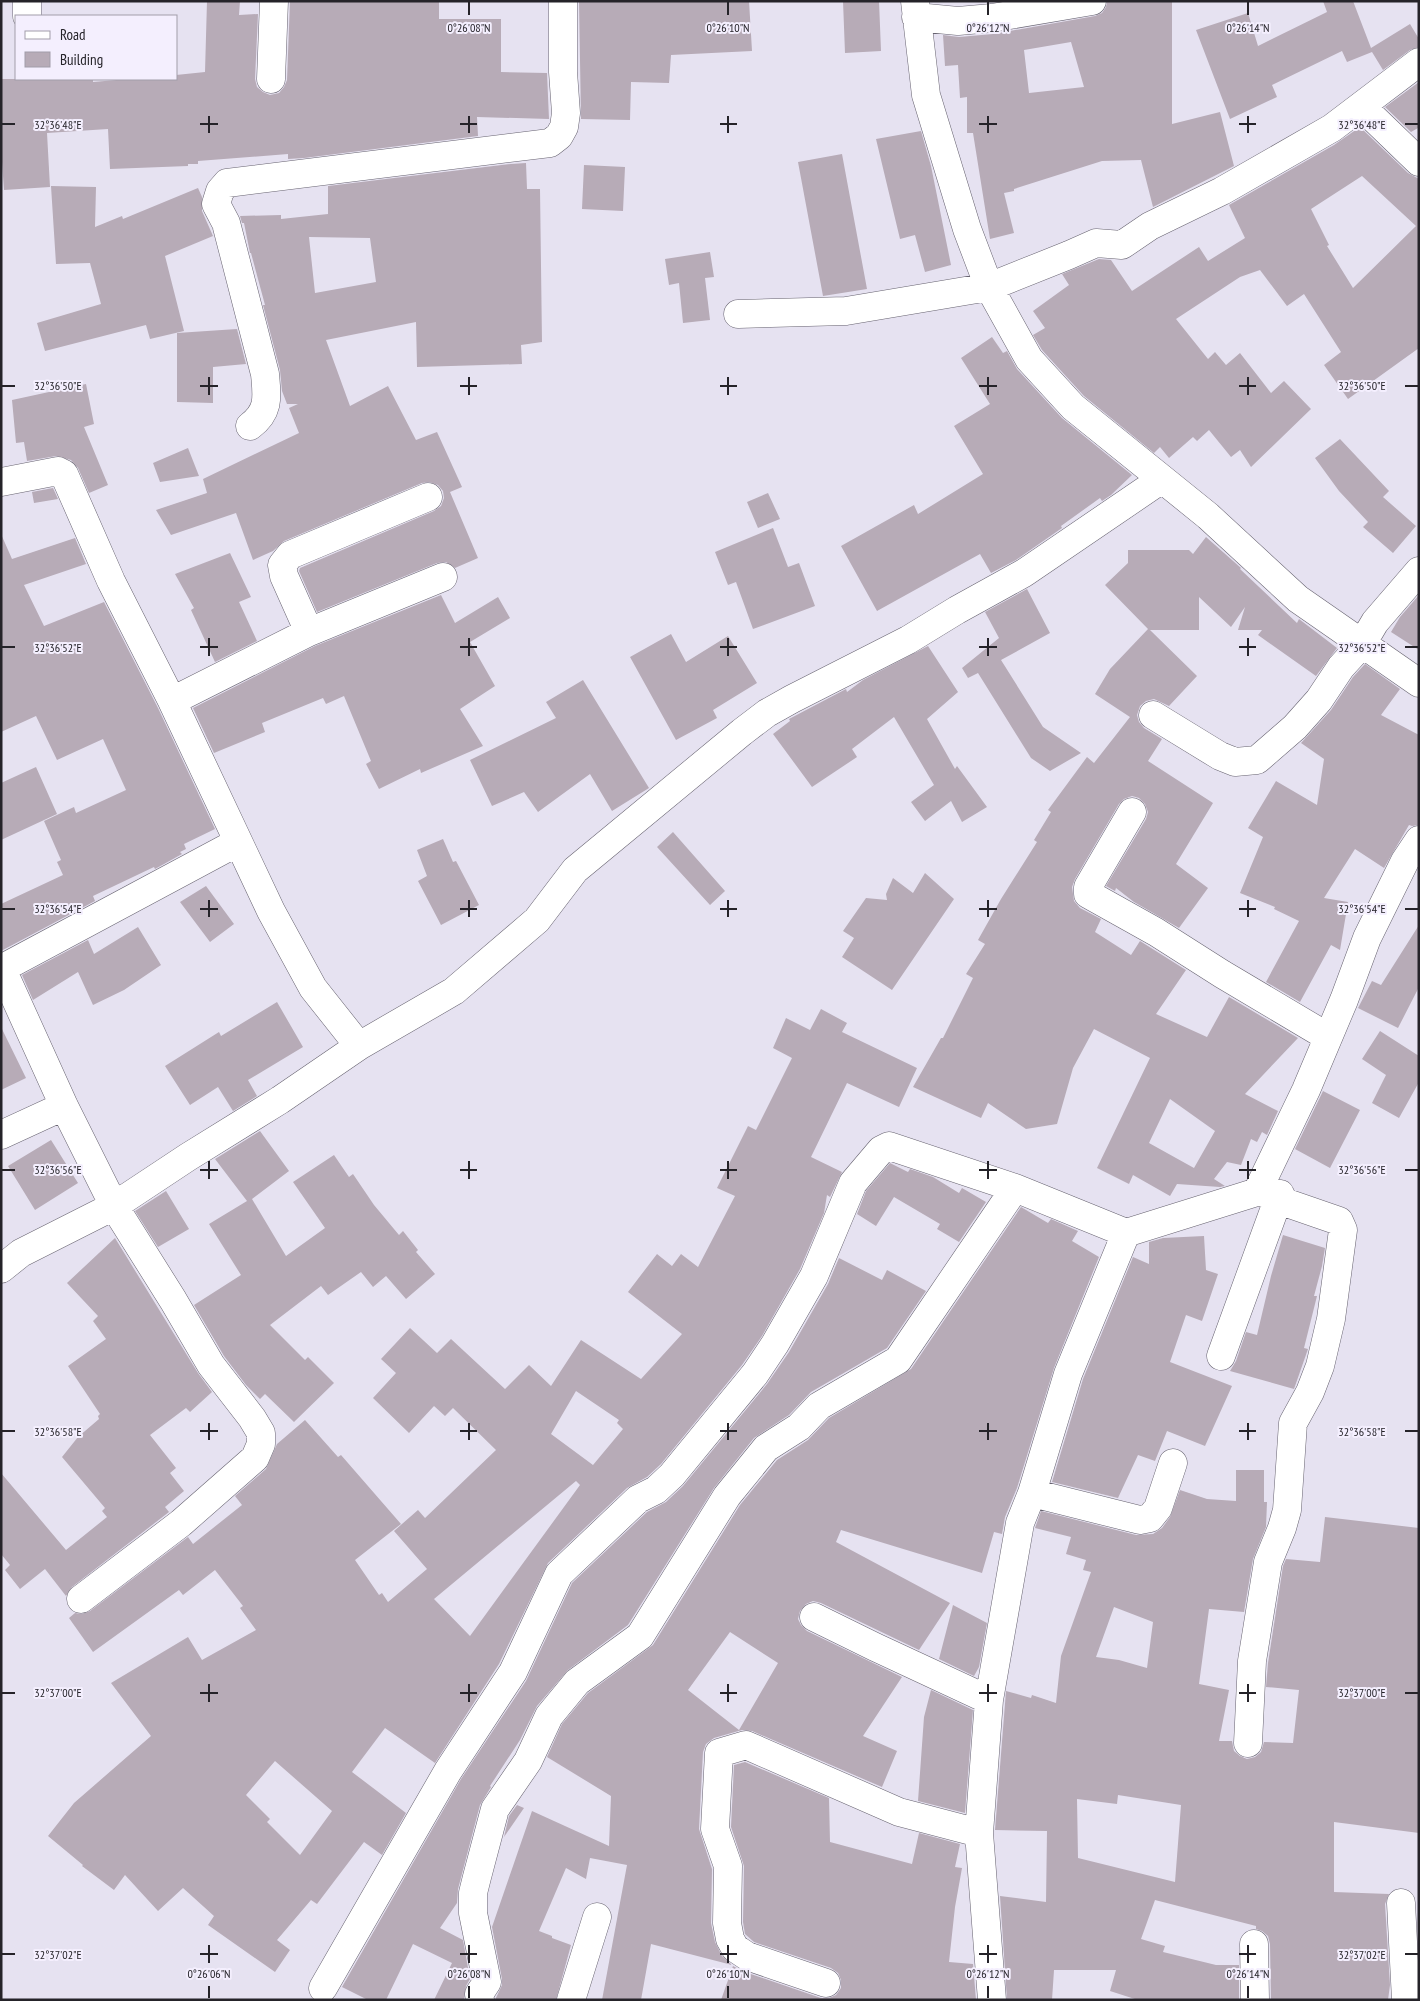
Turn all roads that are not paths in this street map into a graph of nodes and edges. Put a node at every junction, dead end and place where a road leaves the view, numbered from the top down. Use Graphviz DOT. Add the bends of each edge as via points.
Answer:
graph roads {
  1 [pos="27,1"];
  2 [pos="274,1"];
  3 [pos="563,1"];
  4 [pos="1092,1"];
  5 [pos="915,9"];
  6 [pos="27,15"];
  7 [pos="1419,62"];
  8 [pos="271,80"];
  9 [pos="1361,106"];
  10 [pos="1419,162"];
  11 [pos="989,286"];
  12 [pos="738,314"];
  13 [pos="250,426"];
  14 [pos="1162,479"];
  15 [pos="1,482"];
  16 [pos="428,497"];
  17 [pos="1419,571"];
  18 [pos="443,577"];
  19 [pos="309,632"];
  20 [pos="1362,644"];
  21 [pos="1419,683"];
  22 [pos="172,701"];
  23 [pos="1153,715"];
  24 [pos="1132,812"];
  25 [pos="1419,840"];
  26 [pos="238,842"];
  27 [pos="2,969"];
  28 [pos="1328,1037"];
  29 [pos="359,1046"];
  30 [pos="64,1106"];
  31 [pos="1,1135"];
  32 [pos="1015,1188"];
  33 [pos="1269,1193"];
  34 [pos="114,1206"];
  35 [pos="1126,1233"];
  36 [pos="1,1269"];
  37 [pos="1221,1356"];
  38 [pos="1173,1463"];
  39 [pos="1032,1493"];
  40 [pos="81,1599"];
  41 [pos="814,1617"];
  42 [pos="989,1700"];
  43 [pos="1248,1743"];
  44 [pos="979,1833"];
  45 [pos="1401,1903"];
  46 [pos="597,1918"];
  47 [pos="1254,1944"];
  48 [pos="826,1983"];
  49 [pos="322,1988"];
  50 [pos="479,1998"];
  51 [pos="571,2000"];
  52 [pos="992,2000"];
  53 [pos="1255,2000"];
  54 [pos="1406,2000"];
  1 -- 6 [label="street"];
  2 -- 8 [label="street"];
  3 -- 13 [label="street" via="566,113 561,132 550,144 227,184 220,190 216,204 226,223 265,374 265,408"];
  4 -- 5 [label="street" via="958,21"];
  5 -- 11 [label="street" via="926,94 967,229"];
  7 -- 9 [label="street"];
  9 -- 10 [label="street"];
  9 -- 11 [label="street" via="1332,128 1222,192 1150,226 1122,245 1096,243"];
  11 -- 12 [label="street" via="846,310"];
  11 -- 14 [label="street" via="1029,360 1073,407"];
  14 -- 20 [label="street" via="1208,516 1298,600"];
  14 -- 29 [label="street" via="1024,573 908,640 766,713 575,870 537,920 454,991"];
  15 -- 22 [label="street" via="58,471 64,474 111,581"];
  16 -- 19 [label="street" via="290,555 282,565 284,576"];
  17 -- 20 [label="street" via="1375,622"];
  18 -- 19 [label="street"];
  19 -- 22 [label="street"];
  20 -- 21 [label="street"];
  20 -- 23 [label="street" via="1295,727 1257,760 1235,762 1220,756"];
  22 -- 26 [label="street"];
  24 -- 28 [label="street" via="1088,887 1088,894"];
  25 -- 28 [label="street" via="1405,861 1367,938"];
  26 -- 27 [label="street"];
  26 -- 29 [label="street" via="313,988"];
  27 -- 30 [label="street"];
  28 -- 33 [label="street"];
  29 -- 34 [label="street"];
  30 -- 31 [label="street"];
  30 -- 34 [label="street"];
  32 -- 35 [label="street"];
  32 -- 49 [label="street" via="890,1146 881,1150 868,1164 853,1183 814,1276 755,1374 666,1480 656,1490 638,1499 560,1574 513,1672 448,1771"];
  32 -- 50 [label="street" via="898,1360 819,1406 799,1427 766,1448 727,1496 640,1636 577,1682 549,1716 528,1761 495,1809 477,1877 474,1913 487,1982"];
  33 -- 35 [label="street"];
  33 -- 37 [label="street"];
  33 -- 43 [label="street" via="1284,1202 1339,1221 1343,1230 1331,1319 1320,1366 1293,1423 1287,1510 1268,1562 1252,1660"];
  34 -- 36 [label="street" via="22,1254"];
  34 -- 40 [label="street" via="211,1364 252,1418 261,1433 261,1444 255,1458 181,1523"];
  35 -- 39 [label="street" via="1068,1374"];
  38 -- 39 [label="street" via="1158,1508 1150,1518 1140,1520"];
  39 -- 42 [label="street" via="1020,1523"];
  41 -- 42 [label="street"];
  42 -- 44 [label="street"];
  44 -- 48 [label="street" via="899,1812 746,1745 719,1753 715,1828 728,1866 727,1923 730,1939 735,1948 747,1956"];
  44 -- 52 [label="street"];
  45 -- 54 [label="street"];
  46 -- 51 [label="street"];
  47 -- 53 [label="street"];
}
